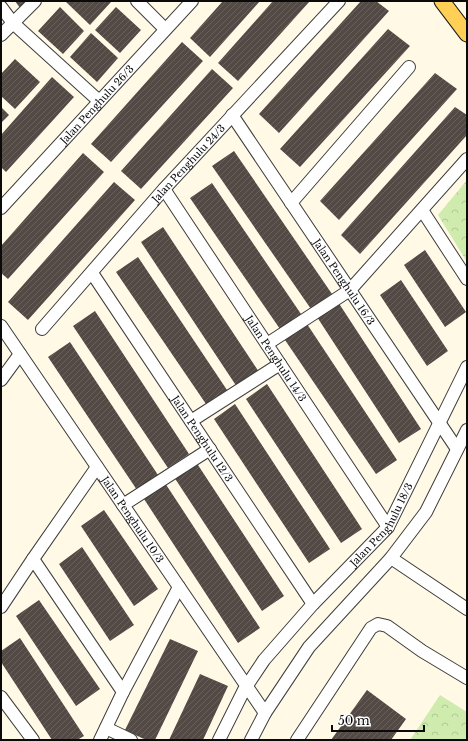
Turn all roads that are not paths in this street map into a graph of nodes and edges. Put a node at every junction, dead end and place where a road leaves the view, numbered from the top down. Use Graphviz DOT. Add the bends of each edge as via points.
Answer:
graph roads {
  1 [pos="35,1"];
  2 [pos="137,1"];
  3 [pos="192,1"];
  4 [pos="339,1"];
  5 [pos="442,1"];
  6 [pos="1,7"];
  7 [pos="13,24"];
  8 [pos="165,29"];
  9 [pos="467,34"];
  10 [pos="1,35"];
  11 [pos="409,67"];
  12 [pos="99,101"];
  13 [pos="232,115"];
  14 [pos="467,159"];
  15 [pos="164,189"];
  16 [pos="3,199"];
  17 [pos="291,203"];
  18 [pos="422,210"];
  19 [pos="92,273"];
  20 [pos="467,279"];
  21 [pos="350,290"];
  22 [pos="1,326"];
  23 [pos="42,329"];
  24 [pos="267,344"];
  25 [pos="20,354"];
  26 [pos="280,364"];
  27 [pos="467,367"];
  28 [pos="1,380"];
  29 [pos="191,422"];
  30 [pos="440,423"];
  31 [pos="467,430"];
  32 [pos="457,449"];
  33 [pos="210,450"];
  34 [pos="96,470"];
  35 [pos="123,505"];
  36 [pos="388,527"];
  37 [pos="391,558"];
  38 [pos="32,559"];
  39 [pos="177,592"];
  40 [pos="313,604"];
  41 [pos="1,607"];
  42 [pos="467,610"];
  43 [pos="467,678"];
  44 [pos="246,686"];
  45 [pos="123,692"];
  46 [pos="1,697"];
  47 [pos="265,713"];
  48 [pos="106,728"];
  49 [pos="33,740"];
  50 [pos="100,740"];
  51 [pos="131,740"];
  52 [pos="219,740"];
  53 [pos="251,740"];
  54 [pos="297,740"];
  1 -- 7 [label="street"];
  2 -- 8 [label="street"];
  3 -- 8 [label="street, Jalan Penghulu 26/3"];
  4 -- 13 [label="street, Jalan Penghulu 24/3"];
  5 -- 9 [label="main road"];
  6 -- 7 [label="street"];
  7 -- 10 [label="street"];
  7 -- 12 [label="street"];
  8 -- 12 [label="street, Jalan Penghulu 26/3"];
  11 -- 17 [label="street"];
  12 -- 16 [label="street, Jalan Penghulu 26/3"];
  13 -- 15 [label="street, Jalan Penghulu 24/3"];
  13 -- 17 [label="street, Jalan Penghulu 16/3"];
  14 -- 18 [label="street"];
  15 -- 19 [label="street, Jalan Penghulu 24/3"];
  15 -- 24 [label="street, Jalan Penghulu 14/3"];
  17 -- 21 [label="street, Jalan Penghulu 16/3"];
  18 -- 20 [label="street"];
  18 -- 21 [label="street"];
  19 -- 23 [label="street, Jalan Penghulu 24/3"];
  19 -- 29 [label="street, Jalan Penghulu 12/3"];
  21 -- 24 [label="street"];
  21 -- 30 [label="street, Jalan Penghulu 16/3"];
  22 -- 25 [label="street, Jalan Penghulu 10/3"];
  24 -- 26 [label="street, Jalan Penghulu 14/3"];
  25 -- 28 [label="street"];
  25 -- 34 [label="street, Jalan Penghulu 10/3"];
  26 -- 29 [label="street"];
  26 -- 36 [label="street, Jalan Penghulu 14/3"];
  27 -- 30 [label="street, Jalan Penghulu 18/3"];
  29 -- 33 [label="street, Jalan Penghulu 12/3"];
  30 -- 32 [label="street, Jalan Penghulu 16/3"];
  30 -- 36 [label="street, Jalan Penghulu 18/3"];
  31 -- 32 [label="street"];
  32 -- 37 [label="street" via="426,512"];
  33 -- 35 [label="street"];
  33 -- 40 [label="street, Jalan Penghulu 12/3"];
  34 -- 35 [label="street, Jalan Penghulu 10/3"];
  34 -- 38 [label="street"];
  35 -- 39 [label="street, Jalan Penghulu 10/3"];
  36 -- 40 [label="street, Jalan Penghulu 18/3"];
  37 -- 42 [label="street"];
  37 -- 47 [label="street" via="309,648"];
  38 -- 41 [label="street"];
  38 -- 45 [label="street"];
  39 -- 44 [label="street, Jalan Penghulu 10/3"];
  39 -- 45 [label="street"];
  40 -- 44 [label="street, Jalan Penghulu 18/3" via="264,660"];
  43 -- 54 [label="street" via="387,626 378,624 371,628"];
  44 -- 47 [label="street, Jalan Penghulu 10/3"];
  44 -- 52 [label="street, Jalan Penghulu 18/3"];
  45 -- 48 [label="street"];
  46 -- 49 [label="street"];
  47 -- 53 [label="street"];
  48 -- 50 [label="street"];
  48 -- 51 [label="street"];
}
